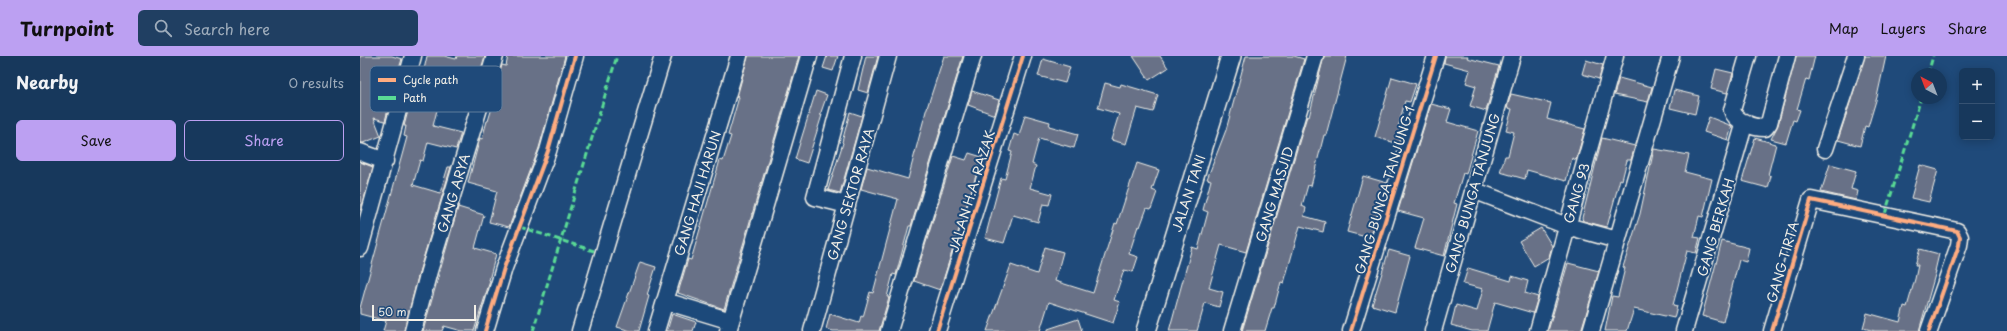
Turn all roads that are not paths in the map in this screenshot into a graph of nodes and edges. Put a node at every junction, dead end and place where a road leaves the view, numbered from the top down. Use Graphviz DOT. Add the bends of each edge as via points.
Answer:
graph roads {
  1 [pos="413,56"];
  2 [pos="495,56"];
  3 [pos="575,56"];
  4 [pos="663,56"];
  5 [pos="739,56"];
  6 [pos="809,56"];
  7 [pos="853,56"];
  8 [pos="888,56"];
  9 [pos="973,56"];
  10 [pos="1023,56"];
  11 [pos="1231,56"];
  12 [pos="1315,56"];
  13 [pos="1436,56"];
  14 [pos="1512,56"];
  15 [pos="1615,56"];
  16 [pos="1671,56"];
  17 [pos="1748,56"];
  18 [pos="1787,56"];
  19 [pos="1856,56"];
  20 [pos="410,66"];
  21 [pos="492,66"];
  22 [pos="398,112"];
  23 [pos="478,112"];
  24 [pos="1745,122"];
  25 [pos="1825,149"];
  26 [pos="360,152"];
  27 [pos="385,161"];
  28 [pos="1473,190"];
  29 [pos="847,205"];
  30 [pos="1567,226"];
  31 [pos="1617,240"];
  32 [pos="360,248"];
  33 [pos="665,302"];
  34 [pos="729,326"];
  35 [pos="413,331"];
  36 [pos="485,331"];
  37 [pos="580,331"];
  38 [pos="656,331"];
  39 [pos="812,331"];
  40 [pos="889,331"];
  41 [pos="937,331"];
  42 [pos="1146,331"];
  43 [pos="1232,331"];
  44 [pos="1351,331"];
  45 [pos="1434,331"];
  46 [pos="1538,331"];
  47 [pos="1591,331"];
  48 [pos="1684,331"];
  49 [pos="1772,331"];
  50 [pos="1929,331"];
  1 -- 20 [label="street"];
  2 -- 21 [label="street, GANG ARYA"];
  3 -- 36 [label="street" via="548,151 504,268"];
  4 -- 37 [label="street"];
  5 -- 33 [label="street, GANG HAJI HARUN"];
  6 -- 34 [label="street"];
  7 -- 29 [label="street" via="815,197"];
  8 -- 29 [label="street, GANG SEKTOR RAYA"];
  9 -- 40 [label="street"];
  10 -- 41 [label="street, JALAN H.A. RAZAK"];
  11 -- 42 [label="street, JALAN TANI"];
  12 -- 43 [label="street, GANG MASJID"];
  13 -- 44 [label="street, GANG BUNGA TANJUNG 1"];
  14 -- 28 [label="street, GANG BUNGA TANJUNG"];
  15 -- 30 [label="street, GANG 93"];
  16 -- 31 [label="street"];
  17 -- 24 [label="street" via="1732,110 1735,117"];
  18 -- 24 [label="street" via="1769,123 1765,128 1760,128"];
  19 -- 25 [label="street"];
  22 -- 27 [label="street"];
  23 -- 35 [label="street, GANG ARYA"];
  24 -- 48 [label="street, GANG BERKAH"];
  26 -- 27 [label="street"];
  27 -- 32 [label="street"];
  28 -- 30 [label="street"];
  28 -- 45 [label="street, GANG BUNGA TANJUNG"];
  29 -- 39 [label="street, GANG SEKTOR RAYA"];
  30 -- 31 [label="street"];
  30 -- 46 [label="street, GANG 93"];
  31 -- 47 [label="street"];
  33 -- 34 [label="street"];
  33 -- 38 [label="street, GANG HAJI HARUN"];
  49 -- 50 [label="street, GANG TIRTA" via="1811,200 1957,231 1960,237 1959,245"];
}
